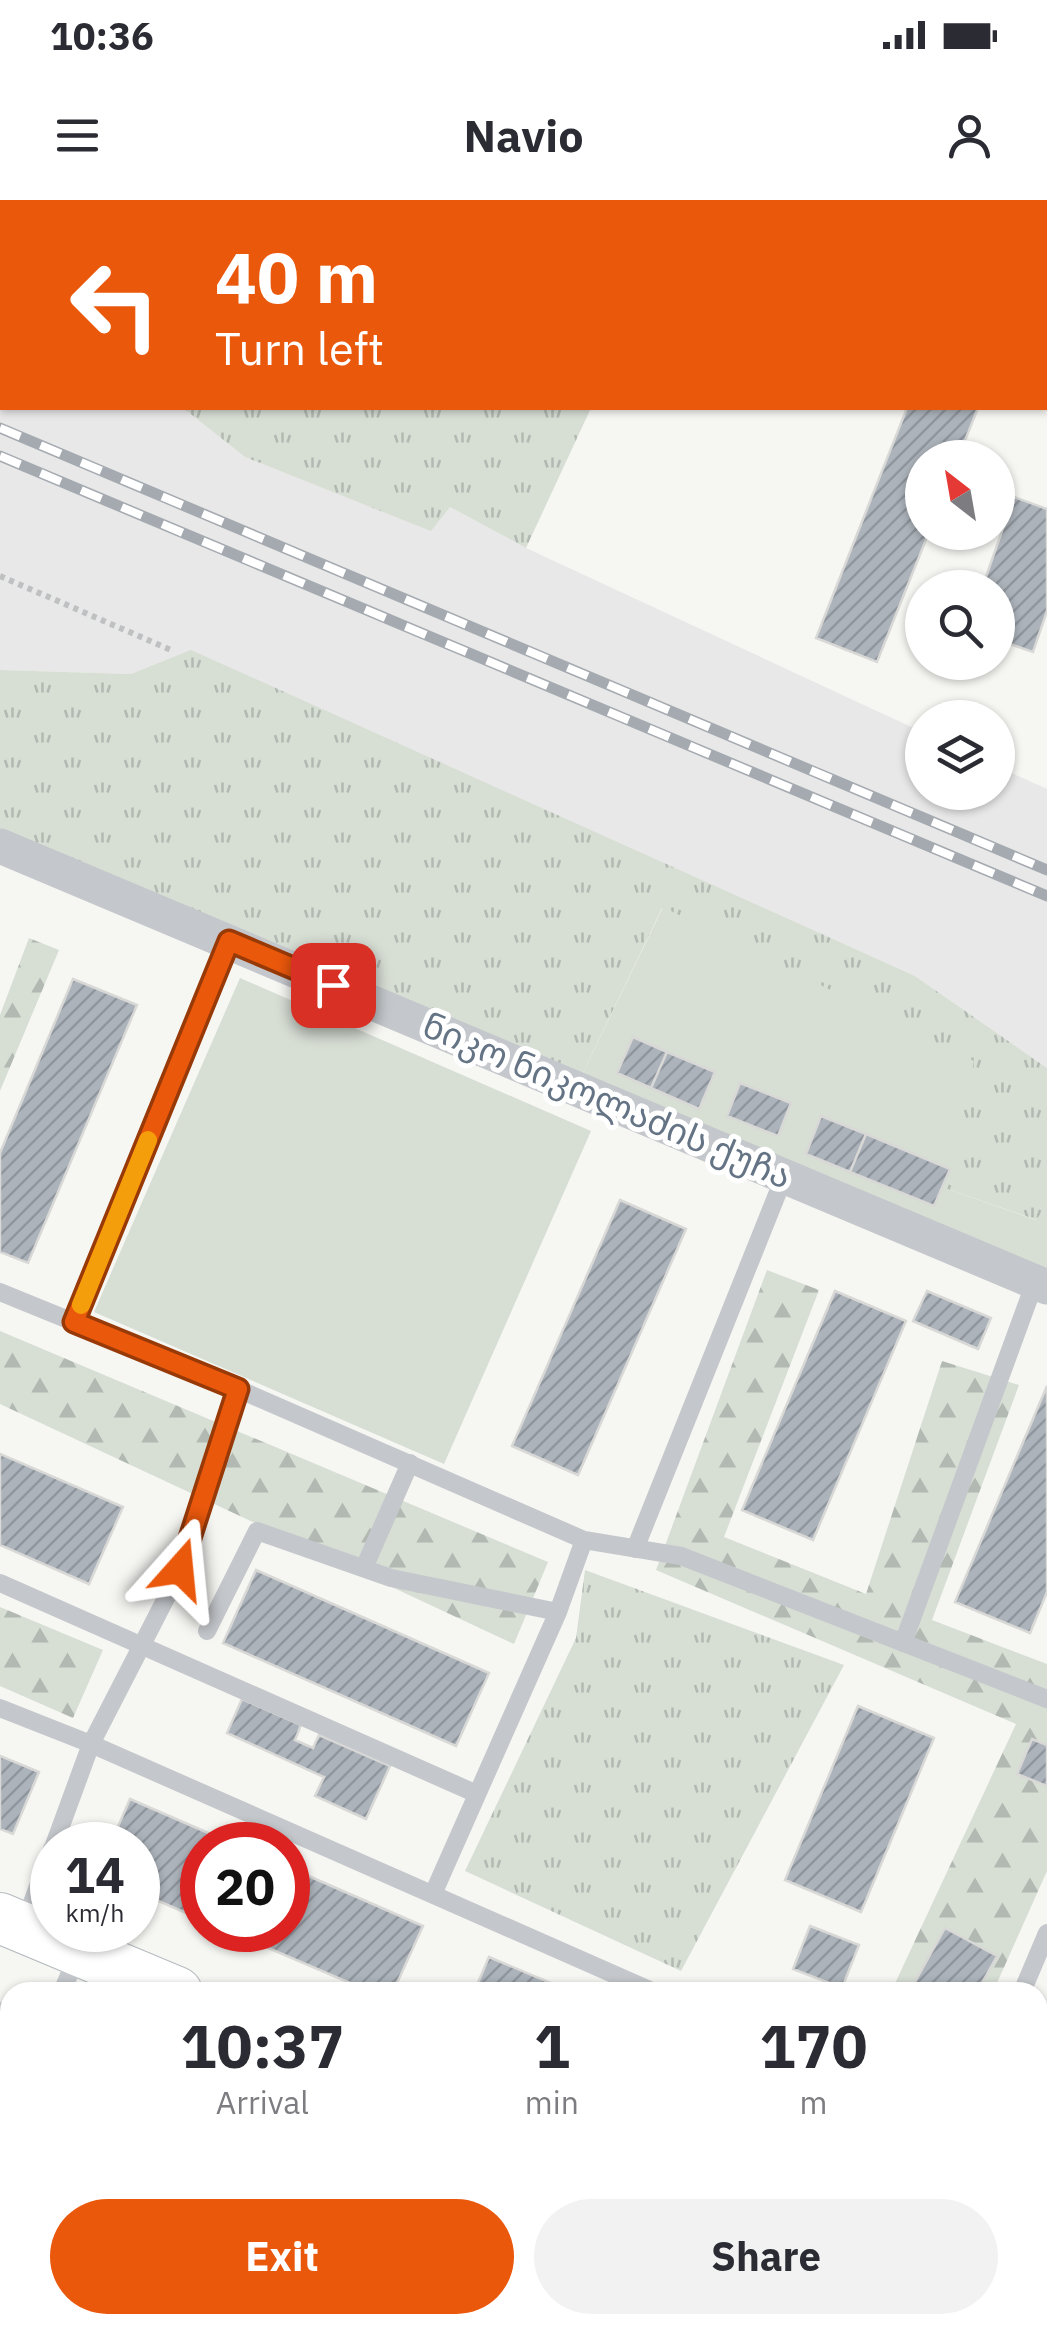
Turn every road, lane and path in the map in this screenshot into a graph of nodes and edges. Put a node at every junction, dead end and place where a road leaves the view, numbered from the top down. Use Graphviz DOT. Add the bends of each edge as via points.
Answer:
graph roads {
  1 [pos="0,576"];
  2 [pos="171,650"];
  3 [pos="0,846"];
  4 [pos="229,941"];
  5 [pos="784,1177"];
  6 [pos="1041,1285"];
  7 [pos="0,1292"];
  8 [pos="74,1322"];
  9 [pos="238,1389"];
  10 [pos="410,1464"];
  11 [pos="584,1540"];
  12 [pos="635,1549"];
  13 [pos="364,1568"];
  14 [pos="0,1583"];
  15 [pos="558,1612"];
  16 [pos="207,1631"];
  17 [pos="903,1643"];
  18 [pos="142,1646"];
  19 [pos="1047,1699"];
  20 [pos="0,1708"];
  21 [pos="92,1744"];
  22 [pos="477,1794"];
  23 [pos="62,1822"];
  24 [pos="30,1890"];
  25 [pos="433,1894"];
  26 [pos="12,1923"];
  27 [pos="1047,1933"];
  28 [pos="70,1972"];
  29 [pos="124,1982"];
  30 [pos="631,1982"];
  31 [pos="1026,1982"];
  1 -- 2 [label="path"];
  3 -- 4 [label="street, ნიკო ნიკოლაძის ქუჩა"];
  4 -- 5 [label="street, ნიკო ნიკოლაძის ქუჩა"];
  4 -- 8 [label="lane"];
  5 -- 6 [label="street, ნიკო ნიკოლაძის ქუჩა"];
  5 -- 12 [label="lane"];
  6 -- 17 [label="lane"];
  7 -- 8 [label="lane"];
  8 -- 9 [label="lane"];
  9 -- 10 [label="lane"];
  9 -- 18 [label="lane" via="180,1569"];
  10 -- 11 [label="lane"];
  10 -- 13 [label="lane"];
  11 -- 12 [label="lane"];
  11 -- 15 [label="lane"];
  12 -- 17 [label="lane" via="680,1556"];
  13 -- 15 [label="lane"];
  13 -- 16 [label="lane" via="257,1531"];
  14 -- 18 [label="lane"];
  15 -- 22 [label="lane"];
  17 -- 19 [label="lane"];
  18 -- 21 [label="lane"];
  18 -- 22 [label="lane"];
  20 -- 21 [label="lane"];
  21 -- 23 [label="lane"];
  21 -- 25 [label="lane"];
  22 -- 25 [label="lane"];
  24 -- 26 [label="lane"];
  25 -- 30 [label="lane"];
  26 -- 28 [label="main road"];
  27 -- 31 [label="lane"];
  28 -- 29 [label="main road"];
}
